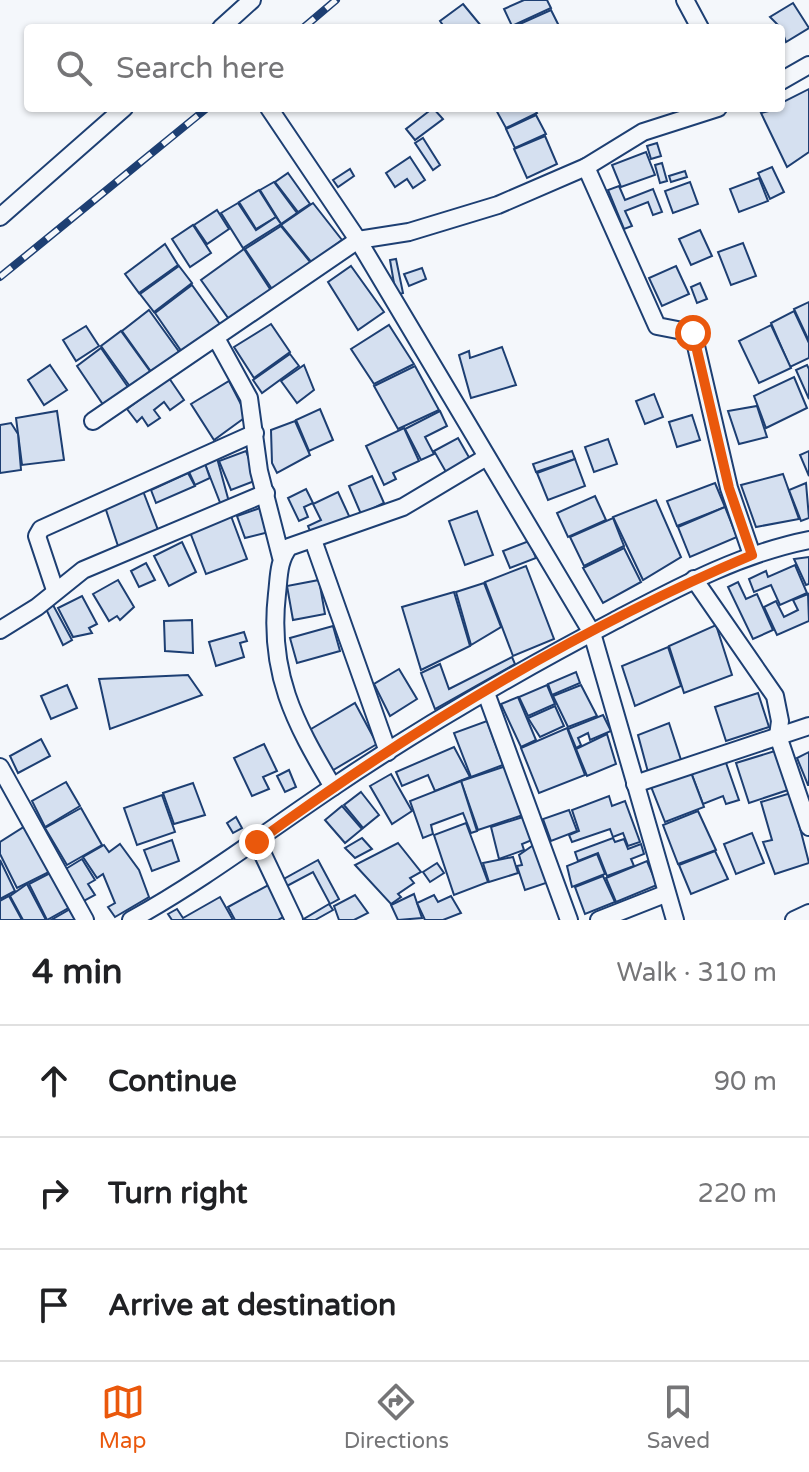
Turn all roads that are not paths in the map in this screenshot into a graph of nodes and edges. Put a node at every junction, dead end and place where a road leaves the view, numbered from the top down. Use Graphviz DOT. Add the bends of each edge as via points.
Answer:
graph roads {
  1 [pos="252,0"];
  2 [pos="685,0"];
  3 [pos="225,24"];
  4 [pos="698,24"];
  5 [pos="809,65"];
  6 [pos="785,79"];
  7 [pos="119,112"];
  8 [pos="272,112"];
  9 [pos="706,112"];
  10 [pos="586,167"];
  11 [pos="0,217"];
  12 [pos="358,240"];
  13 [pos="216,338"];
  14 [pos="93,421"];
  15 [pos="255,433"];
  16 [pos="485,458"];
  17 [pos="266,493"];
  18 [pos="313,540"];
  19 [pos="809,540"];
  20 [pos="752,555"];
  21 [pos="281,557"];
  22 [pos="694,579"];
  23 [pos="55,590"];
  24 [pos="0,630"];
  25 [pos="592,633"];
  26 [pos="486,693"];
  27 [pos="809,726"];
  28 [pos="778,736"];
  29 [pos="388,752"];
  30 [pos="0,767"];
  31 [pos="635,784"];
  32 [pos="333,787"];
  33 [pos="809,827"];
  34 [pos="257,842"];
  35 [pos="665,894"];
  36 [pos="809,913"];
  37 [pos="152,915"];
  38 [pos="85,920"];
  39 [pos="131,920"];
  40 [pos="294,920"];
  41 [pos="569,920"];
  42 [pos="599,920"];
  43 [pos="675,920"];
  44 [pos="794,920"];
  1 -- 3 [label="street"];
  2 -- 4 [label="street"];
  5 -- 6 [label="street"];
  7 -- 11 [label="street"];
  8 -- 12 [label="street"];
  9 -- 10 [label="street" via="643,132"];
  10 -- 12 [label="street" via="461,217"];
  10 -- 20 [label="street" via="657,326 693,333 729,488"];
  12 -- 13 [label="street"];
  12 -- 16 [label="street"];
  13 -- 14 [label="street"];
  13 -- 15 [label="street" via="249,398"];
  15 -- 17 [label="street"];
  15 -- 23 [label="street" via="41,529 37,536"];
  16 -- 18 [label="street" via="403,507"];
  16 -- 25 [label="street"];
  17 -- 21 [label="street"];
  17 -- 23 [label="street" via="83,570"];
  18 -- 21 [label="street" via="289,547"];
  18 -- 29 [label="street"];
  19 -- 20 [label="street"];
  20 -- 22 [label="street"];
  21 -- 32 [label="street" via="274,623 279,674 300,730"];
  22 -- 25 [label="street"];
  22 -- 28 [label="street" via="775,696"];
  23 -- 24 [label="street"];
  25 -- 26 [label="street"];
  25 -- 31 [label="street"];
  26 -- 29 [label="street"];
  26 -- 41 [label="street"];
  27 -- 28 [label="street"];
  28 -- 31 [label="street"];
  28 -- 33 [label="street"];
  29 -- 32 [label="street"];
  30 -- 38 [label="street"];
  31 -- 35 [label="street"];
  32 -- 34 [label="street"];
  34 -- 37 [label="street"];
  34 -- 40 [label="street"];
  35 -- 42 [label="street"];
  35 -- 43 [label="street"];
  36 -- 44 [label="street"];
  37 -- 39 [label="street"];
}
